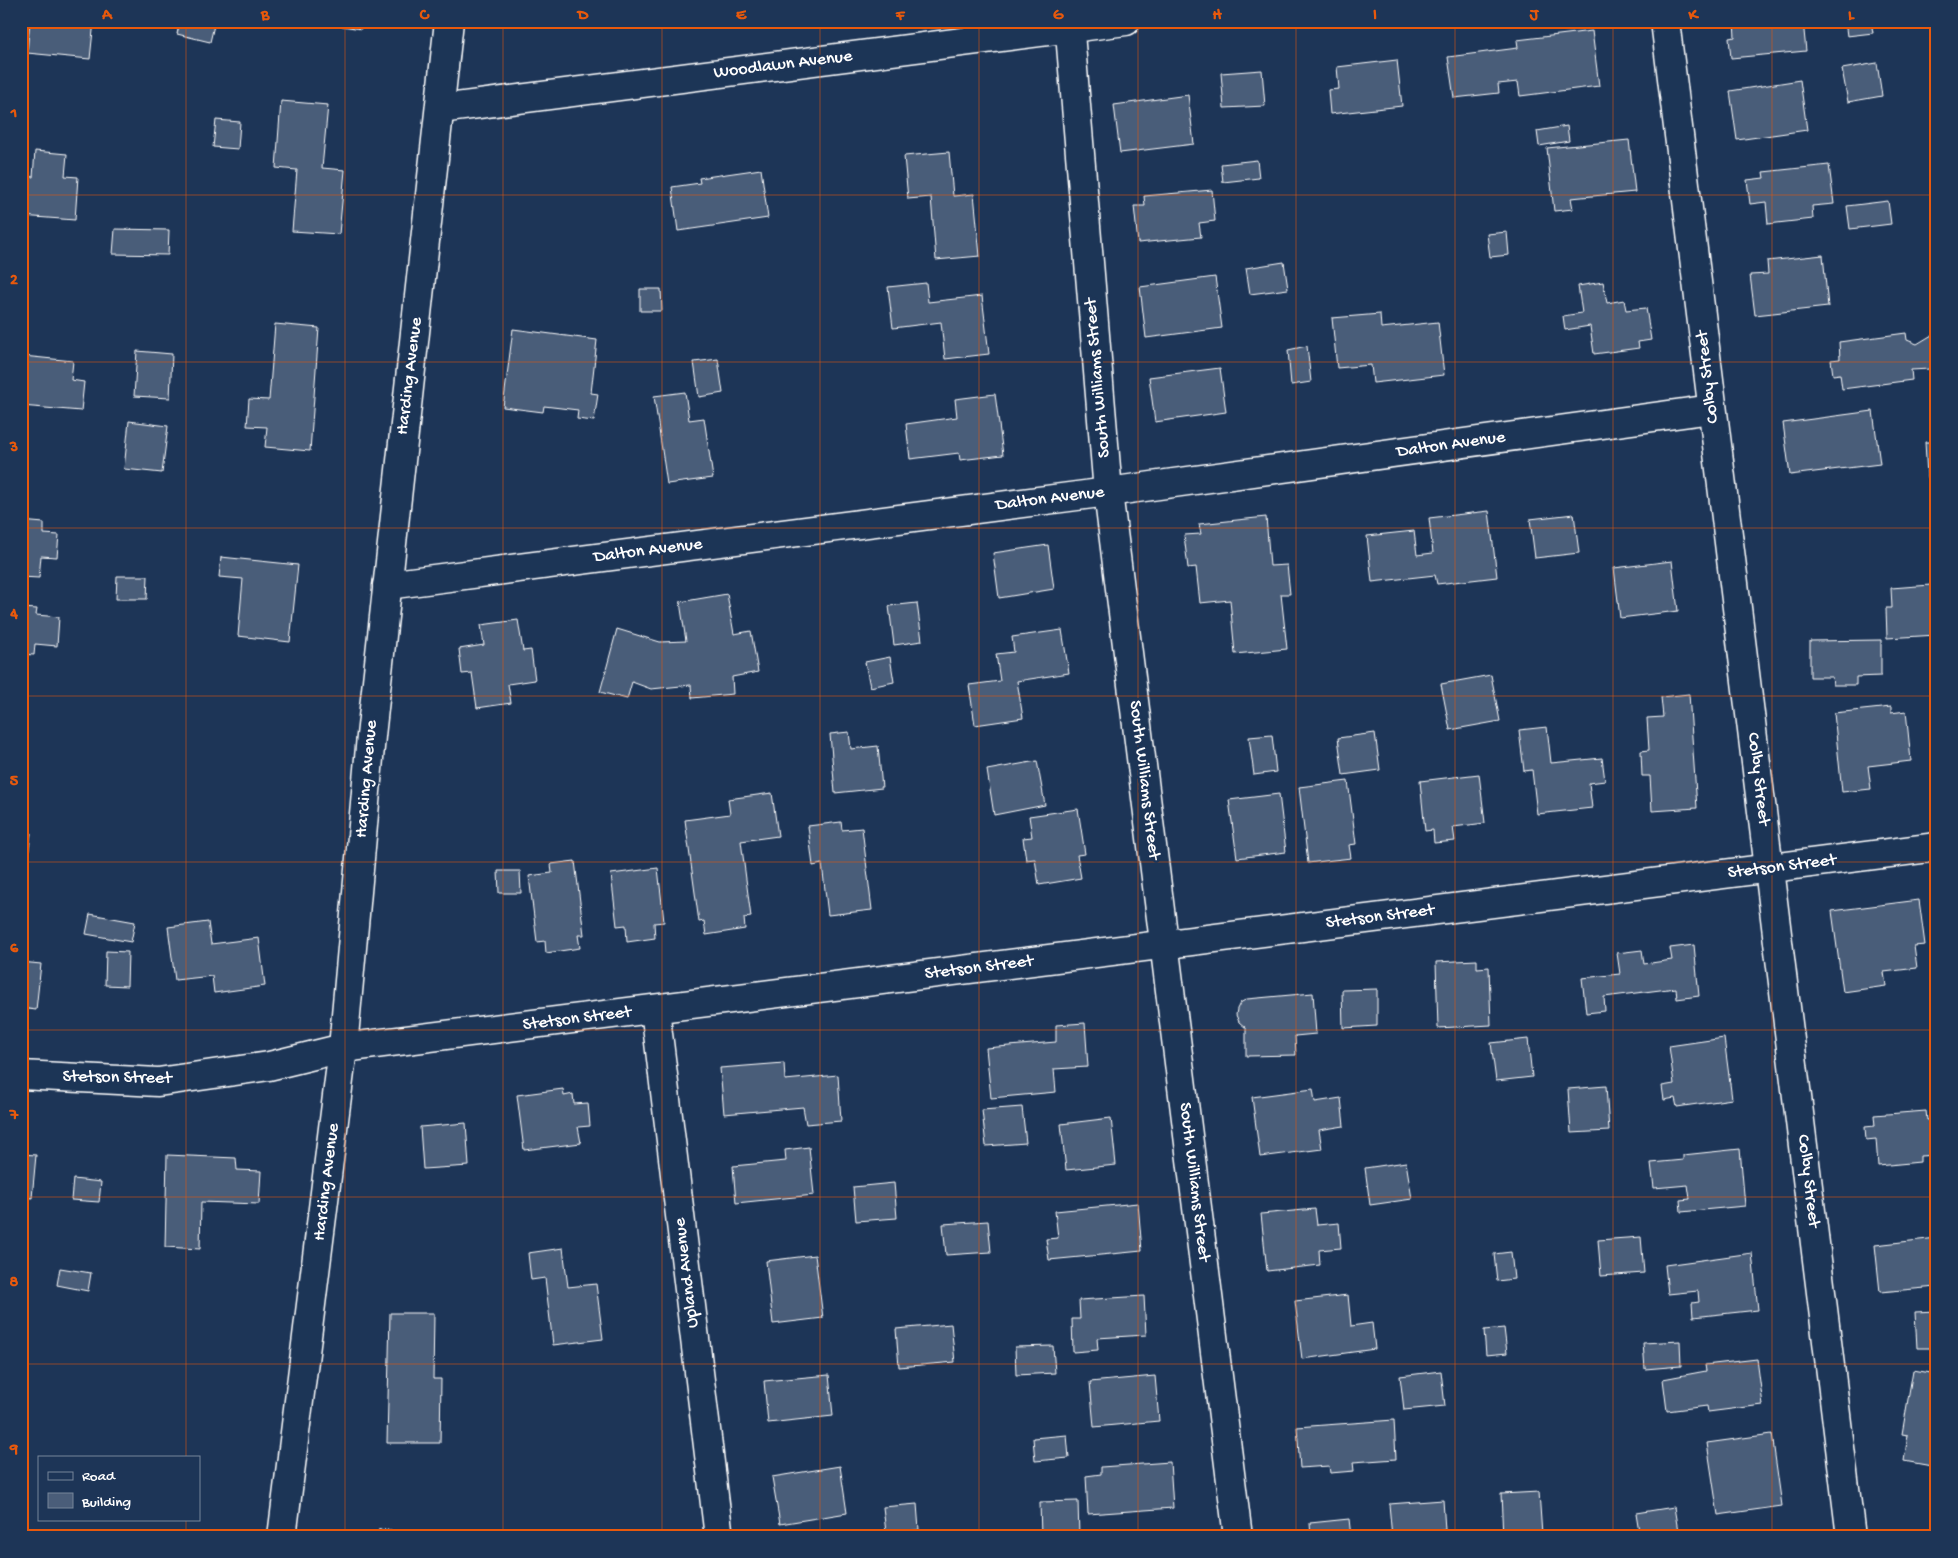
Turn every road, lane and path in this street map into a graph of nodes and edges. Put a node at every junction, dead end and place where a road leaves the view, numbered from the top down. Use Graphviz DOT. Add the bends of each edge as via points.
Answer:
graph roads {
  1 [pos="449,21"];
  2 [pos="1126,21"];
  3 [pos="1665,21"];
  4 [pos="1069,25"];
  5 [pos="440,109"];
  6 [pos="1712,409"];
  7 [pos="1108,492"];
  8 [pos="387,585"];
  9 [pos="1937,847"];
  10 [pos="1769,868"];
  11 [pos="1164,945"];
  12 [pos="655,1009"];
  13 [pos="343,1048"];
  14 [pos="21,1075"];
  15 [pos="282,1537"];
  16 [pos="719,1537"];
  17 [pos="1238,1537"];
  18 [pos="1852,1537"];
  1 -- 5 [label="street, Harding Avenue"];
  2 -- 4 [label="street, Woodlawn Avenue"];
  3 -- 6 [label="street, Colby Street"];
  4 -- 5 [label="street, Woodlawn Avenue"];
  4 -- 7 [label="street, South Williams Street"];
  5 -- 8 [label="street, Harding Avenue"];
  6 -- 7 [label="street, Dalton Avenue"];
  6 -- 10 [label="street, Colby Street"];
  7 -- 8 [label="street, Dalton Avenue"];
  7 -- 11 [label="street, South Williams Street"];
  8 -- 13 [label="street, Harding Avenue"];
  9 -- 10 [label="street, Stetson Street"];
  10 -- 11 [label="street, Stetson Street"];
  10 -- 18 [label="street, Colby Street"];
  11 -- 12 [label="street, Stetson Street"];
  11 -- 17 [label="street, South Williams Street"];
  12 -- 13 [label="street, Stetson Street"];
  12 -- 16 [label="street, Upland Avenue"];
  13 -- 14 [label="street, Stetson Street" via="269,1066 158,1082"];
  13 -- 15 [label="street, Harding Avenue"];
}
